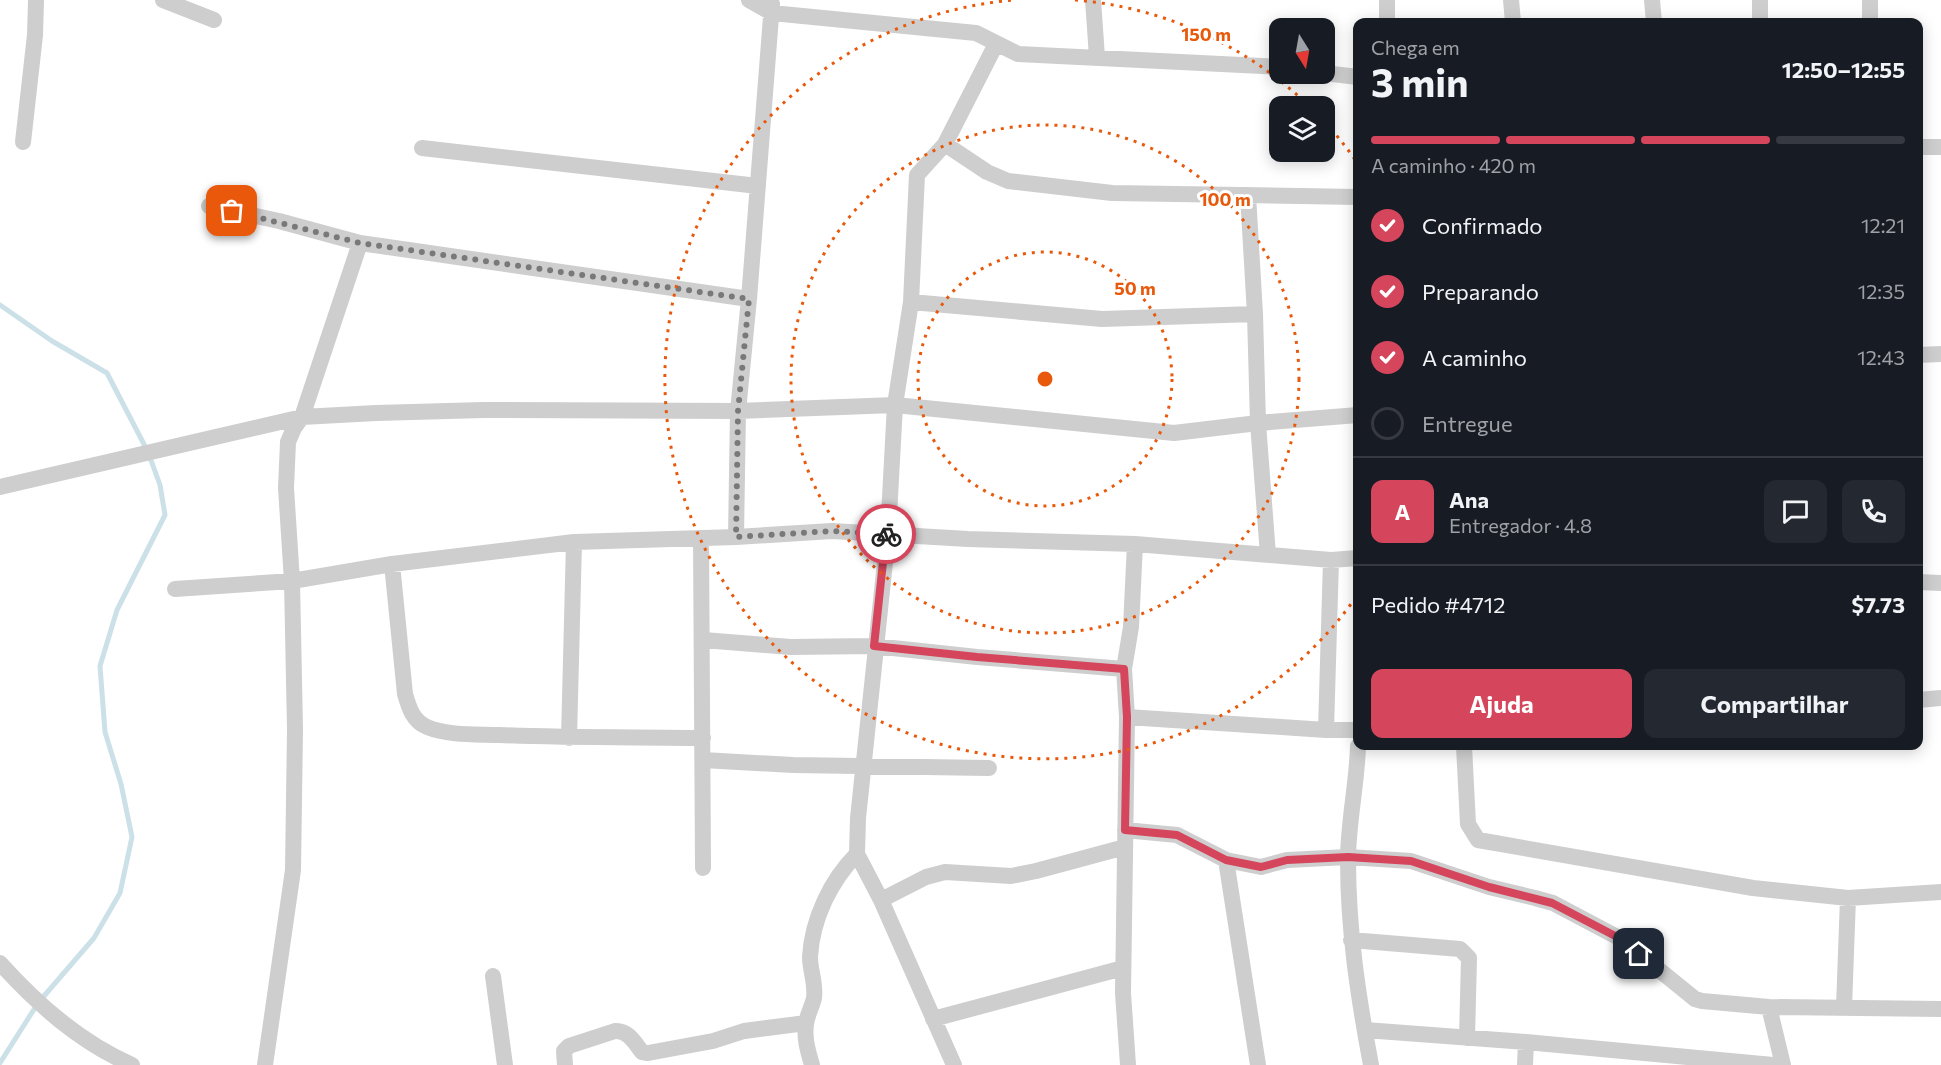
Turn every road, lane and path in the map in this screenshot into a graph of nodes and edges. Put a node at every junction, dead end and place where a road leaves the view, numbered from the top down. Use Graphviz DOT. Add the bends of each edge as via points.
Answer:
graph roads {
  1 [pos="36,0"];
  2 [pos="163,0"];
  3 [pos="748,0"];
  4 [pos="1093,0"];
  5 [pos="1387,0"];
  6 [pos="1511,0"];
  7 [pos="1652,0"];
  8 [pos="1760,0"];
  9 [pos="1870,0"];
  10 [pos="772,6"];
  11 [pos="1388,18"];
  12 [pos="1512,18"];
  13 [pos="1654,18"];
  14 [pos="1760,18"];
  15 [pos="1870,18"];
  16 [pos="214,20"];
  17 [pos="996,44"];
  18 [pos="1097,57"];
  19 [pos="1269,66"];
  20 [pos="1335,74"];
  21 [pos="1353,76"];
  22 [pos="23,142"];
  23 [pos="945,144"];
  24 [pos="1923,147"];
  25 [pos="1941,147"];
  26 [pos="422,148"];
  27 [pos="758,186"];
  28 [pos="1248,195"];
  29 [pos="1353,197"];
  30 [pos="209,206"];
  31 [pos="360,243"];
  32 [pos="749,299"];
  33 [pos="911,302"];
  34 [pos="1255,314"];
  35 [pos="1941,354"];
  36 [pos="1923,355"];
  37 [pos="895,405"];
  38 [pos="738,411"];
  39 [pos="1353,415"];
  40 [pos="302,417"];
  41 [pos="1258,423"];
  42 [pos="0,487"];
  43 [pos="888,534"];
  44 [pos="736,537"];
  45 [pos="701,538"];
  46 [pos="574,542"];
  47 [pos="1135,544"];
  48 [pos="1268,555"];
  49 [pos="1353,558"];
  50 [pos="1331,560"];
  51 [pos="392,564"];
  52 [pos="292,581"];
  53 [pos="1923,582"];
  54 [pos="1941,583"];
  55 [pos="175,589"];
  56 [pos="703,640"];
  57 [pos="874,646"];
  58 [pos="1124,669"];
  59 [pos="1941,698"];
  60 [pos="1923,700"];
  61 [pos="1127,717"];
  62 [pos="1326,730"];
  63 [pos="1353,730"];
  64 [pos="569,738"];
  65 [pos="703,738"];
  66 [pos="1358,750"];
  67 [pos="1464,750"];
  68 [pos="703,760"];
  69 [pos="865,765"];
  70 [pos="989,768"];
  71 [pos="1125,830"];
  72 [pos="1125,848"];
  73 [pos="857,854"];
  74 [pos="1348,857"];
  75 [pos="1226,860"];
  76 [pos="703,868"];
  77 [pos="1941,892"];
  78 [pos="1848,898"];
  79 [pos="881,900"];
  80 [pos="1351,940"];
  81 [pos="0,963"];
  82 [pos="1123,968"];
  83 [pos="493,976"];
  84 [pos="1769,1007"];
  85 [pos="1844,1007"];
  86 [pos="1941,1009"];
  87 [pos="933,1019"];
  88 [pos="806,1023"];
  89 [pos="1365,1030"];
  90 [pos="1467,1038"];
  91 [pos="1526,1042"];
  92 [pos="127,1064"];
  93 [pos="265,1065"];
  94 [pos="505,1065"];
  95 [pos="565,1065"];
  96 [pos="812,1065"];
  97 [pos="954,1065"];
  98 [pos="1128,1065"];
  99 [pos="1258,1065"];
  100 [pos="1371,1065"];
  101 [pos="1524,1065"];
  102 [pos="1773,1065"];
  103 [pos="1782,1065"];
  1 -- 22 [label="street"];
  2 -- 16 [label="street"];
  3 -- 10 [label="street"];
  4 -- 18 [label="street"];
  5 -- 11 [label="street"];
  6 -- 12 [label="street"];
  7 -- 13 [label="street"];
  8 -- 14 [label="street"];
  9 -- 15 [label="street"];
  10 -- 17 [label="street" via="976,33"];
  10 -- 27 [label="street"];
  17 -- 18 [label="street" via="1018,54"];
  17 -- 23 [label="street"];
  18 -- 19 [label="street"];
  20 -- 21 [label="street"];
  23 -- 28 [label="street" via="987,172 1008,180 1112,193"];
  23 -- 33 [label="street" via="917,175"];
  24 -- 25 [label="street"];
  26 -- 27 [label="street"];
  27 -- 32 [label="street"];
  28 -- 29 [label="street"];
  28 -- 34 [label="street"];
  30 -- 31 [label="street"];
  31 -- 32 [label="street"];
  31 -- 40 [label="street"];
  32 -- 38 [label="street"];
  33 -- 34 [label="street" via="1102,319"];
  33 -- 37 [label="street"];
  34 -- 41 [label="street"];
  35 -- 36 [label="street"];
  37 -- 38 [label="street"];
  37 -- 41 [label="street" via="1173,433"];
  37 -- 43 [label="street"];
  38 -- 40 [label="street" via="484,410"];
  38 -- 44 [label="street"];
  39 -- 41 [label="street"];
  40 -- 42 [label="street"];
  40 -- 52 [label="street" via="288,442 286,488"];
  41 -- 48 [label="street"];
  43 -- 44 [label="street" via="832,531"];
  43 -- 47 [label="street"];
  43 -- 57 [label="street"];
  44 -- 45 [label="street"];
  45 -- 46 [label="street"];
  45 -- 56 [label="street"];
  46 -- 51 [label="street"];
  46 -- 64 [label="street"];
  47 -- 48 [label="street"];
  47 -- 58 [label="street" via="1131,627"];
  48 -- 50 [label="street"];
  49 -- 50 [label="street"];
  50 -- 62 [label="street"];
  51 -- 52 [label="street"];
  51 -- 64 [label="street" via="405,694 415,719 426,727 456,733"];
  52 -- 55 [label="street"];
  52 -- 93 [label="street" via="293,870"];
  53 -- 54 [label="street"];
  56 -- 57 [label="street" via="791,647"];
  56 -- 65 [label="street"];
  57 -- 58 [label="street"];
  57 -- 69 [label="street"];
  58 -- 61 [label="street"];
  59 -- 60 [label="street"];
  61 -- 62 [label="street"];
  61 -- 71 [label="street"];
  62 -- 63 [label="street"];
  64 -- 65 [label="street"];
  65 -- 68 [label="street"];
  66 -- 74 [label="street"];
  67 -- 78 [label="street" via="1468,824 1478,840 1753,888"];
  68 -- 69 [label="street"];
  68 -- 76 [label="street"];
  69 -- 70 [label="street"];
  69 -- 73 [label="street"];
  71 -- 72 [label="street"];
  71 -- 75 [label="street" via="1177,835"];
  72 -- 79 [label="street" via="1011,876 945,872 926,877"];
  72 -- 82 [label="street"];
  73 -- 79 [label="street"];
  73 -- 88 [label="street" via="832,886 818,919 810,959 814,999"];
  74 -- 75 [label="street" via="1287,860 1261,867"];
  74 -- 80 [label="street"];
  74 -- 84 [label="street" via="1411,861 1552,903 1621,939 1695,999"];
  75 -- 99 [label="street"];
  77 -- 78 [label="street"];
  78 -- 85 [label="street"];
  79 -- 87 [label="street"];
  80 -- 89 [label="street"];
  80 -- 90 [label="street" via="1461,949 1469,958"];
  81 -- 92 [label="street" via="54,1017"];
  82 -- 87 [label="street"];
  82 -- 98 [label="street"];
  83 -- 94 [label="street"];
  84 -- 85 [label="street"];
  84 -- 103 [label="street"];
  85 -- 86 [label="street"];
  87 -- 97 [label="street"];
  88 -- 95 [label="street" via="744,1031 648,1053 642,1052 626,1033 615,1031 569,1046 564,1051"];
  88 -- 96 [label="street" via="806,1045"];
  89 -- 90 [label="street"];
  89 -- 100 [label="street"];
  90 -- 91 [label="street"];
  91 -- 101 [label="street"];
  91 -- 102 [label="street"];
}
